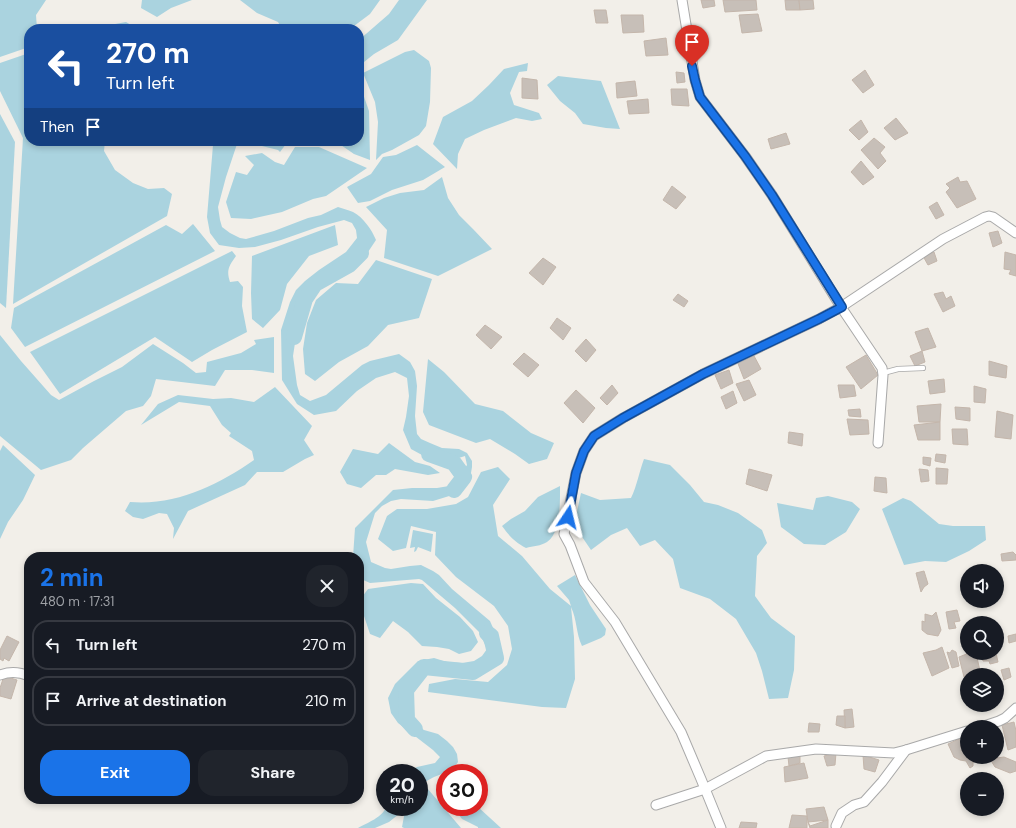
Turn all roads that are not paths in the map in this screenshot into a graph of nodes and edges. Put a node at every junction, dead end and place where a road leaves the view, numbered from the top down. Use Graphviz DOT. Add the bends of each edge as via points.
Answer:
graph roads {
  1 [pos="682,0"];
  2 [pos="1016,233"];
  3 [pos="842,307"];
  4 [pos="923,368"];
  5 [pos="883,373"];
  6 [pos="878,443"];
  7 [pos="24,674"];
  8 [pos="0,675"];
  9 [pos="1016,708"];
  10 [pos="1001,720"];
  11 [pos="960,733"];
  12 [pos="906,750"];
  13 [pos="705,789"];
  14 [pos="656,805"];
  15 [pos="836,826"];
  16 [pos="721,828"];
  1 -- 3 [label="street" via="700,97 772,195"];
  2 -- 3 [label="street" via="993,217 985,217 943,238"];
  3 -- 5 [label="street"];
  3 -- 13 [label="street" via="703,374 594,436 584,451 576,473 564,534 584,582 614,622 681,732"];
  4 -- 5 [label="lane" via="898,369"];
  5 -- 6 [label="street"];
  7 -- 8 [label="street" via="11,672"];
  9 -- 10 [label="street"];
  11 -- 12 [label="street"];
  12 -- 13 [label="street" via="894,753 816,749 766,756"];
  12 -- 15 [label="street" via="864,802 842,813"];
  13 -- 14 [label="street"];
  13 -- 16 [label="street"];
}
